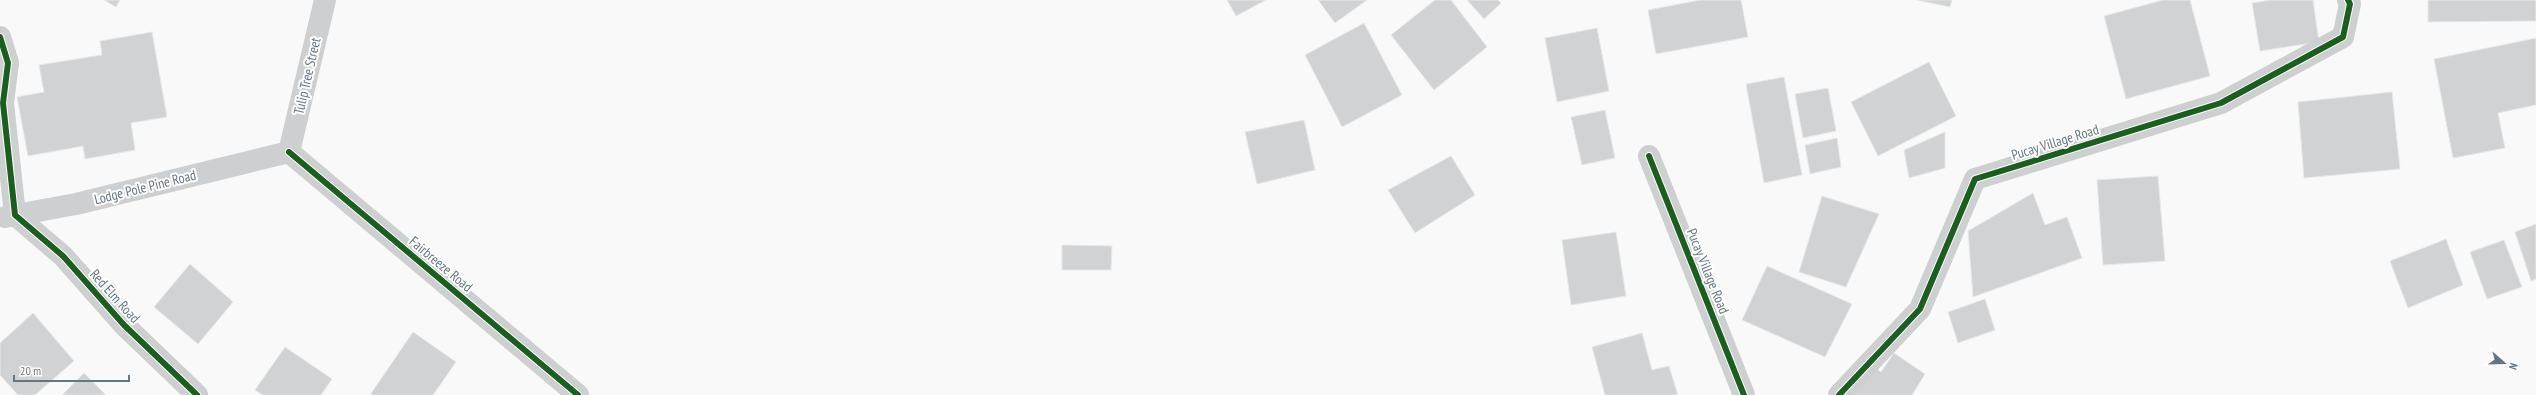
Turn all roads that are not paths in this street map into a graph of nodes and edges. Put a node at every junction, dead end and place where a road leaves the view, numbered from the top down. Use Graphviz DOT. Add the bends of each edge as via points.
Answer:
graph roads {
  1 [pos="325,0"];
  2 [pos="2348,0"];
  3 [pos="0,37"];
  4 [pos="289,152"];
  5 [pos="1649,156"];
  6 [pos="7,216"];
  7 [pos="197,395"];
  8 [pos="578,395"];
  9 [pos="1744,395"];
  10 [pos="1839,395"];
  1 -- 4 [label="street, Tulip Tree Street"];
  2 -- 10 [label="street, Pucay Village Road" via="2350,4 2343,37 2221,103 1975,179 1920,309"];
  3 -- 6 [label="street" via="8,63 3,103"];
  4 -- 6 [label="street, Lodge Pole Pine Road" via="76,204"];
  4 -- 8 [label="street, Fairbreeze Road"];
  5 -- 9 [label="street, Pucay Village Road"];
  6 -- 7 [label="street, Red Elm Road" via="64,256 124,325"];
}
